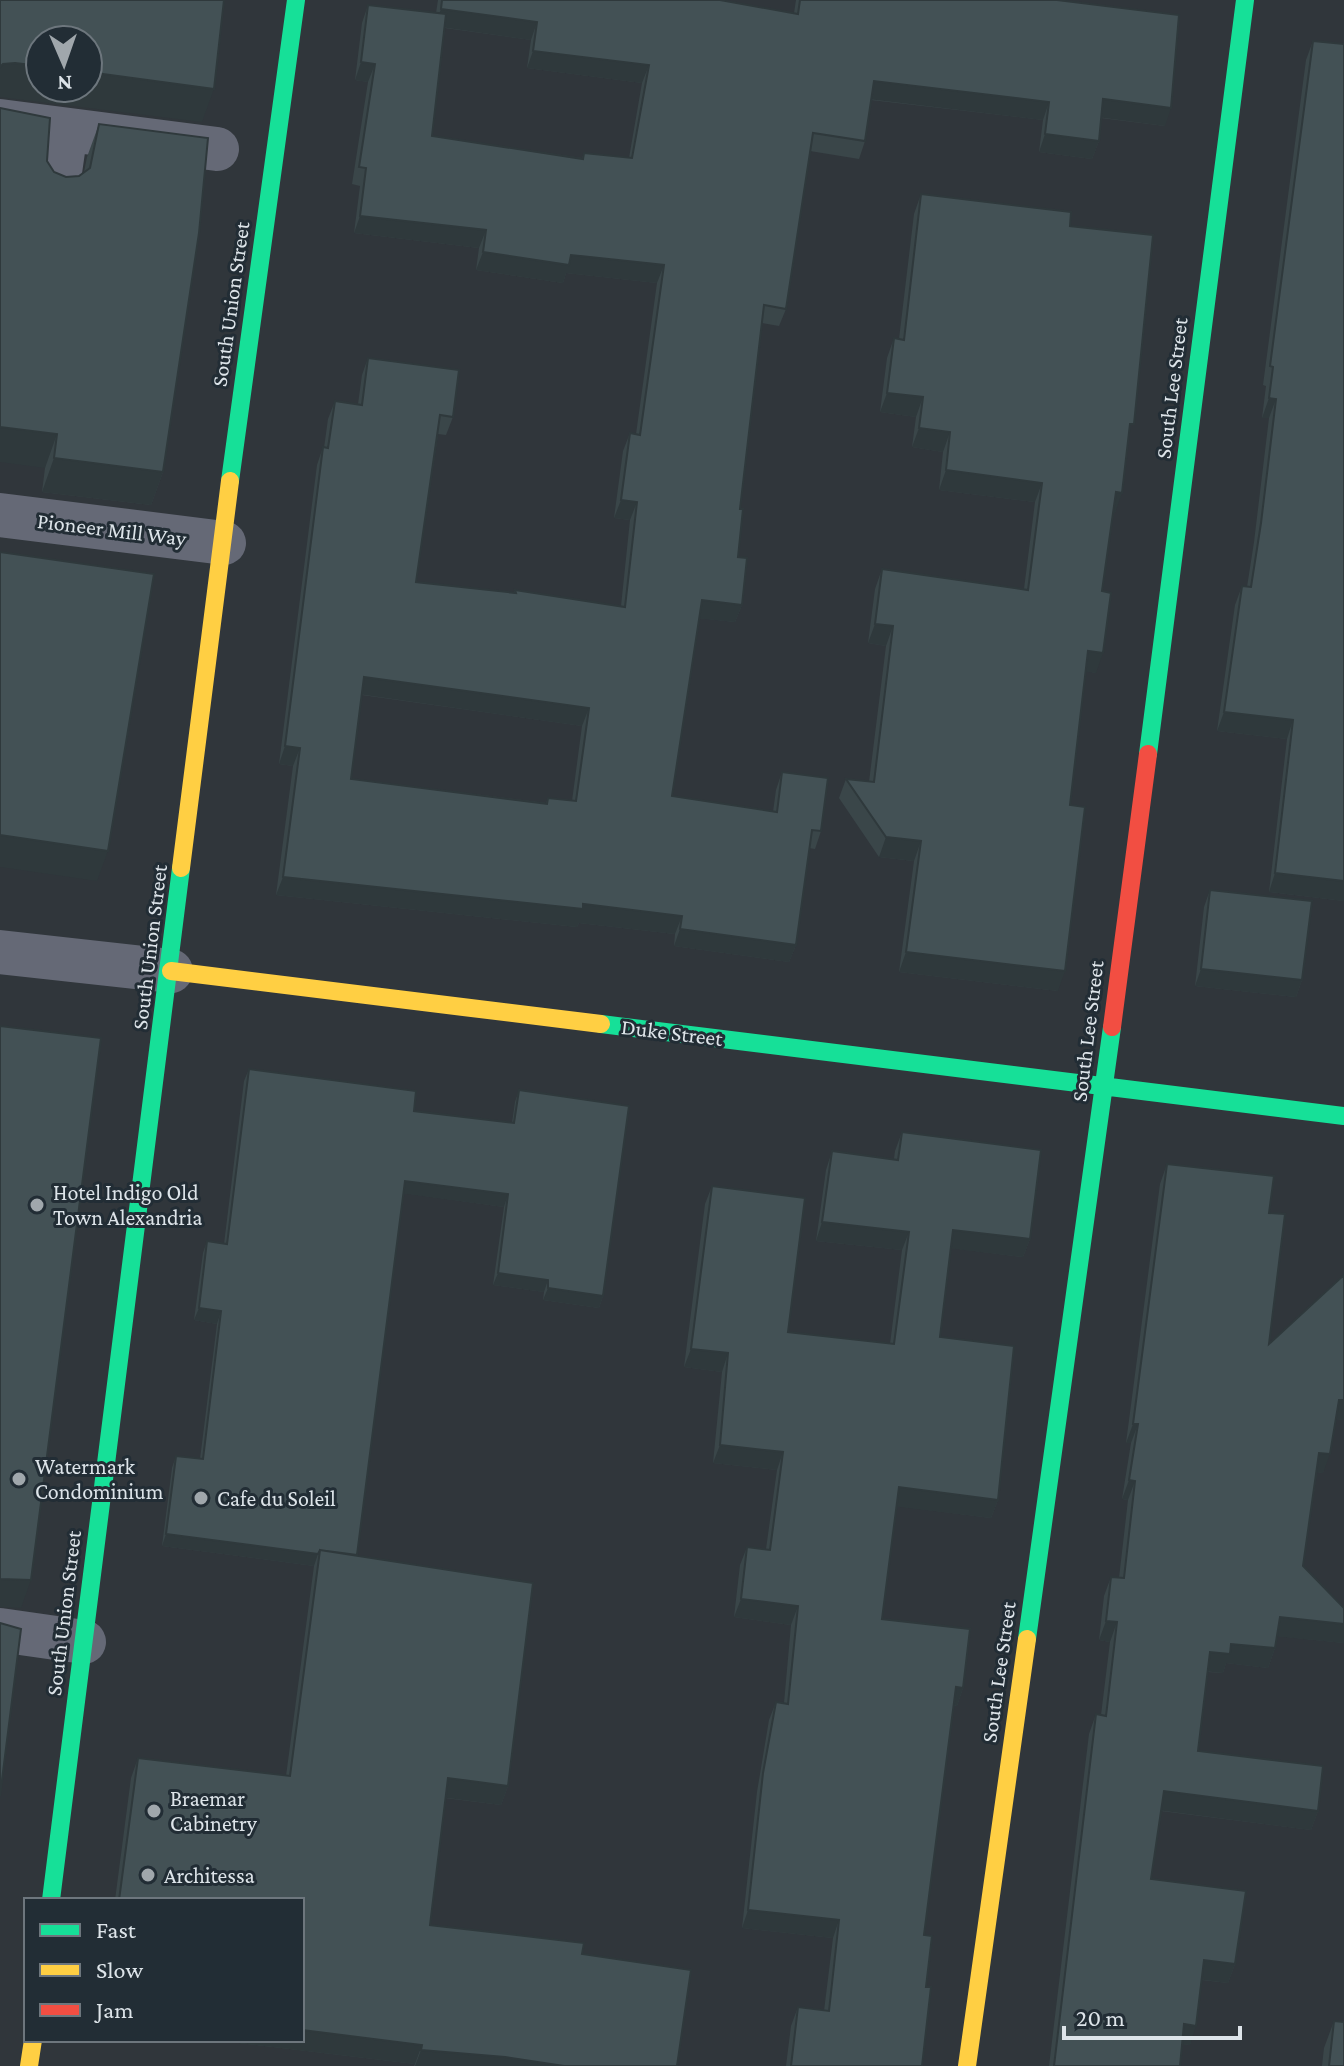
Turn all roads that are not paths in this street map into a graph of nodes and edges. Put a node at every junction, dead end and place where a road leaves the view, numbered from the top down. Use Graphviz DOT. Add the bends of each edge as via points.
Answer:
graph roads {
  1 [pos="296,0"];
  2 [pos="1245,0"];
  3 [pos="0,121"];
  4 [pos="66,130"];
  5 [pos="217,149"];
  6 [pos="58,186"];
  7 [pos="0,515"];
  8 [pos="224,543"];
  9 [pos="0,952"];
  10 [pos="171,971"];
  11 [pos="1105,1084"];
  12 [pos="1344,1116"];
  13 [pos="0,1630"];
  14 [pos="84,1642"];
  15 [pos="51,1898"];
  16 [pos="33,2042"];
  17 [pos="29,2066"];
  18 [pos="967,2066"];
  1 -- 8 [label="street, South Union Street"];
  2 -- 11 [label="street, South Lee Street"];
  3 -- 4 [label="street"];
  4 -- 5 [label="street"];
  4 -- 6 [label="street"];
  7 -- 8 [label="street, Pioneer Mill Way"];
  8 -- 10 [label="street, South Union Street"];
  9 -- 10 [label="street, Duke Street"];
  10 -- 11 [label="street, Duke Street"];
  10 -- 14 [label="street, South Union Street"];
  11 -- 12 [label="street, Duke Street"];
  11 -- 18 [label="street, South Lee Street"];
  13 -- 14 [label="street"];
  14 -- 15 [label="street, South Union Street"];
  16 -- 17 [label="street"];
}
